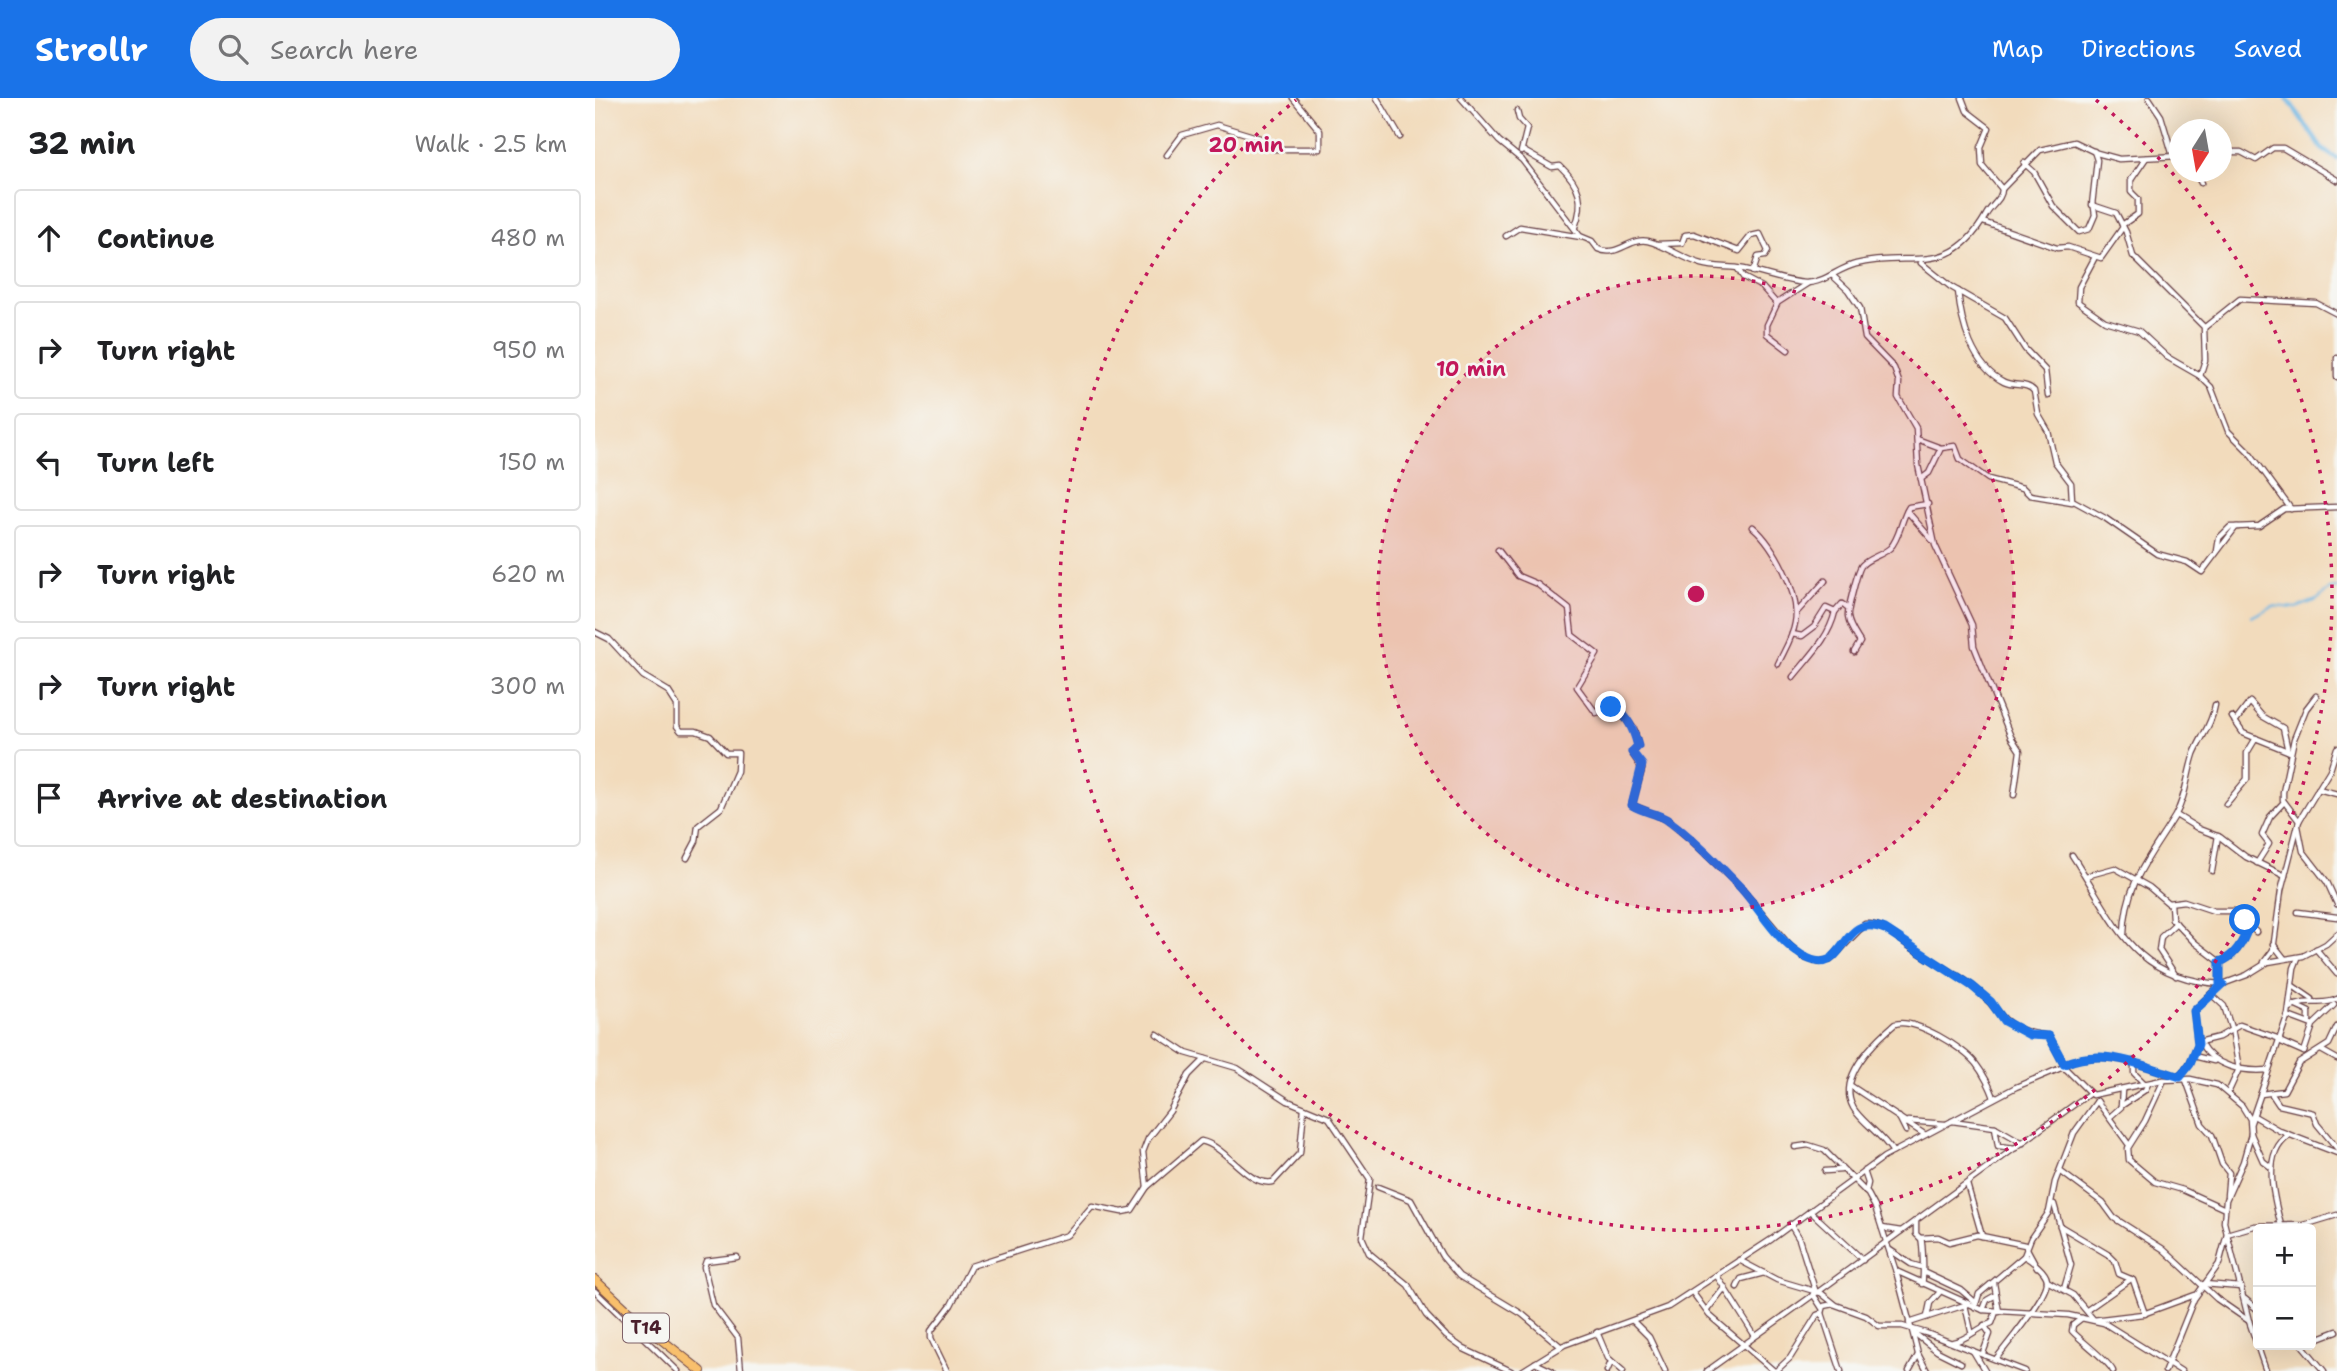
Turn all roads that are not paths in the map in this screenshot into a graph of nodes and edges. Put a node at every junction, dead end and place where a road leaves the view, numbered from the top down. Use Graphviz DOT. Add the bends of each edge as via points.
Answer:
graph roads {
  1 [pos="1293,98"];
  2 [pos="1377,98"];
  3 [pos="1461,98"];
  4 [pos="1962,98"];
  5 [pos="2148,98"];
  6 [pos="1517,111"];
  7 [pos="2169,135"];
  8 [pos="1400,137"];
  9 [pos="1522,150"];
  10 [pos="2232,152"];
  11 [pos="2097,153"];
  12 [pos="1167,155"];
  13 [pos="1519,157"];
  14 [pos="2169,157"];
  15 [pos="2146,158"];
  16 [pos="2130,159"];
  17 [pos="2025,163"];
  18 [pos="2136,169"];
  19 [pos="2337,180"];
  20 [pos="2002,188"];
  21 [pos="2094,207"];
  22 [pos="1983,222"];
  23 [pos="2123,226"];
  24 [pos="1575,228"];
  25 [pos="1506,236"];
  26 [pos="1583,238"];
  27 [pos="1657,244"];
  28 [pos="2095,257"];
  29 [pos="1917,261"];
  30 [pos="1737,268"];
  31 [pos="1753,272"];
  32 [pos="1832,275"];
  33 [pos="1808,283"];
  34 [pos="1958,291"];
  35 [pos="1777,303"];
  36 [pos="2337,314"];
  37 [pos="2204,327"];
  38 [pos="1788,350"];
  39 [pos="2337,358"];
  40 [pos="2200,376"];
  41 [pos="2337,377"];
  42 [pos="2048,396"];
  43 [pos="1917,439"];
  44 [pos="1941,448"];
  45 [pos="1921,479"];
  46 [pos="2073,502"];
  47 [pos="1928,504"];
  48 [pos="2337,507"];
  49 [pos="2291,509"];
  50 [pos="1906,510"];
  51 [pos="1753,527"];
  52 [pos="1935,545"];
  53 [pos="1498,550"];
  54 [pos="1825,582"];
  55 [pos="1847,608"];
  56 [pos="1835,612"];
  57 [pos="1796,613"];
  58 [pos="595,632"];
  59 [pos="1792,634"];
  60 [pos="1854,652"];
  61 [pos="1778,664"];
  62 [pos="1793,677"];
  63 [pos="2316,696"];
  64 [pos="2215,705"];
  65 [pos="2256,738"];
  66 [pos="2337,748"];
  67 [pos="2289,752"];
  68 [pos="2318,789"];
  69 [pos="2337,794"];
  70 [pos="2014,795"];
  71 [pos="2284,802"];
  72 [pos="2225,804"];
  73 [pos="2176,815"];
  74 [pos="2299,823"];
  75 [pos="2218,836"];
  76 [pos="2072,855"];
  77 [pos="687,858"];
  78 [pos="2256,863"];
  79 [pos="2212,871"];
  80 [pos="2086,876"];
  81 [pos="2284,876"];
  82 [pos="2135,879"];
  83 [pos="2171,904"];
  84 [pos="2337,904"];
  85 [pos="2298,912"];
  86 [pos="2337,917"];
  87 [pos="2176,923"];
  88 [pos="2249,925"];
  89 [pos="2256,932"];
  90 [pos="2124,934"];
  91 [pos="2337,934"];
  92 [pos="2273,943"];
  93 [pos="2316,949"];
  94 [pos="2299,957"];
  95 [pos="2284,958"];
  96 [pos="2220,962"];
  97 [pos="2261,964"];
  98 [pos="2337,974"];
  99 [pos="2176,976"];
  100 [pos="2221,984"];
  101 [pos="2293,986"];
  102 [pos="2211,994"];
  103 [pos="2313,1000"];
  104 [pos="2335,1003"];
  105 [pos="2292,1007"];
  106 [pos="2288,1016"];
  107 [pos="2311,1024"];
  108 [pos="2337,1027"];
  109 [pos="2232,1029"];
  110 [pos="1157,1034"];
  111 [pos="2199,1040"];
  112 [pos="2280,1040"];
  113 [pos="2334,1040"];
  114 [pos="2321,1050"];
  115 [pos="2304,1052"];
  116 [pos="2312,1054"];
  117 [pos="2194,1056"];
  118 [pos="1206,1059"];
  119 [pos="2337,1059"];
  120 [pos="2134,1061"];
  121 [pos="2214,1061"];
  122 [pos="2065,1067"];
  123 [pos="2239,1069"];
  124 [pos="2269,1070"];
  125 [pos="2181,1078"];
  126 [pos="2164,1080"];
  127 [pos="2146,1084"];
  128 [pos="1851,1086"];
  129 [pos="2122,1090"];
  130 [pos="2270,1092"];
  131 [pos="2228,1093"];
  132 [pos="2091,1094"];
  133 [pos="2259,1094"];
  134 [pos="1994,1098"];
  135 [pos="2097,1101"];
  136 [pos="2121,1106"];
  137 [pos="1304,1108"];
  138 [pos="2111,1116"];
  139 [pos="2254,1116"];
  140 [pos="1901,1118"];
  141 [pos="1948,1122"];
  142 [pos="2251,1122"];
  143 [pos="1995,1127"];
  144 [pos="1906,1131"];
  145 [pos="1924,1134"];
  146 [pos="2251,1134"];
  147 [pos="2289,1135"];
  148 [pos="2023,1143"];
  149 [pos="2129,1145"];
  150 [pos="1795,1147"];
  151 [pos="2017,1148"];
  152 [pos="2337,1150"];
  153 [pos="1893,1152"];
  154 [pos="2273,1168"];
  155 [pos="1841,1170"];
  156 [pos="1825,1171"];
  157 [pos="1864,1171"];
  158 [pos="2060,1171"];
  159 [pos="1851,1180"];
  160 [pos="1967,1184"];
  161 [pos="1845,1185"];
  162 [pos="1857,1185"];
  163 [pos="1147,1187"];
  164 [pos="1378,1187"];
  165 [pos="1866,1192"];
  166 [pos="2226,1200"];
  167 [pos="2054,1204"];
  168 [pos="2225,1209"];
  169 [pos="1809,1211"];
  170 [pos="2337,1214"];
  171 [pos="1916,1220"];
  172 [pos="1790,1224"];
  173 [pos="2281,1224"];
  174 [pos="2308,1224"];
  175 [pos="2060,1226"];
  176 [pos="2253,1226"];
  177 [pos="1881,1228"];
  178 [pos="1902,1231"];
  179 [pos="2227,1234"];
  180 [pos="1982,1236"];
  181 [pos="1920,1238"];
  182 [pos="1886,1242"];
  183 [pos="2028,1248"];
  184 [pos="1889,1250"];
  185 [pos="2024,1256"];
  186 [pos="737,1257"];
  187 [pos="1739,1260"];
  188 [pos="1863,1260"];
  189 [pos="2037,1267"];
  190 [pos="1923,1270"];
  191 [pos="1896,1271"];
  192 [pos="1764,1273"];
  193 [pos="1717,1276"];
  194 [pos="2131,1278"];
  195 [pos="595,1280"];
  196 [pos="2047,1281"];
  197 [pos="1994,1282"];
  198 [pos="1922,1284"];
  199 [pos="2203,1284"];
  200 [pos="1725,1287"];
  201 [pos="1737,1287"];
  202 [pos="2241,1287"];
  203 [pos="2064,1289"];
  204 [pos="595,1291"];
  205 [pos="1693,1293"];
  206 [pos="1816,1293"];
  207 [pos="1939,1293"];
  208 [pos="1996,1294"];
  209 [pos="2196,1295"];
  210 [pos="2244,1299"];
  211 [pos="1834,1304"];
  212 [pos="1966,1305"];
  213 [pos="2253,1306"];
  214 [pos="1977,1307"];
  215 [pos="1707,1310"];
  216 [pos="2087,1310"];
  217 [pos="1822,1311"];
  218 [pos="1997,1312"];
  219 [pos="2145,1314"];
  220 [pos="2031,1315"];
  221 [pos="1968,1316"];
  222 [pos="1927,1317"];
  223 [pos="2083,1317"];
  224 [pos="2092,1320"];
  225 [pos="1633,1321"];
  226 [pos="2249,1321"];
  227 [pos="1909,1323"];
  228 [pos="1984,1325"];
  229 [pos="1911,1330"];
  230 [pos="1597,1332"];
  231 [pos="1970,1332"];
  232 [pos="2336,1333"];
  233 [pos="1755,1336"];
  234 [pos="2316,1339"];
  235 [pos="1952,1342"];
  236 [pos="1744,1343"];
  237 [pos="1564,1345"];
  238 [pos="1972,1350"];
  239 [pos="2306,1350"];
  240 [pos="2002,1352"];
  241 [pos="1918,1354"];
  242 [pos="1985,1354"];
  243 [pos="1996,1359"];
  244 [pos="1611,1362"];
  245 [pos="1534,1363"];
  246 [pos="1961,1363"];
  247 [pos="2169,1363"];
  248 [pos="678,1371"];
  249 [pos="701,1371"];
  250 [pos="741,1371"];
  251 [pos="947,1371"];
  252 [pos="1511,1371"];
  253 [pos="1524,1371"];
  254 [pos="1552,1371"];
  255 [pos="1607,1371"];
  256 [pos="1623,1371"];
  257 [pos="1665,1371"];
  258 [pos="1707,1371"];
  259 [pos="1775,1371"];
  260 [pos="1841,1371"];
  261 [pos="1909,1371"];
  262 [pos="1927,1371"];
  263 [pos="1985,1371"];
  264 [pos="2025,1371"];
  265 [pos="2113,1371"];
  266 [pos="2165,1371"];
  267 [pos="2181,1371"];
  268 [pos="2266,1371"];
  269 [pos="2324,1371"];
  1 -- 12 [label="street" via="1318,127 1320,149 1272,149 1260,138 1217,125 1182,135"];
  2 -- 8 [label="street"];
  3 -- 13 [label="street"];
  4 -- 20 [label="street" via="1967,111 1989,128 1981,147 1982,165"];
  5 -- 7 [label="street"];
  6 -- 9 [label="street" via="1527,128"];
  9 -- 13 [label="street"];
  9 -- 24 [label="street" via="1552,167 1560,166 1580,190"];
  10 -- 19 [label="street" via="2256,160 2273,148 2283,148"];
  11 -- 16 [label="street"];
  11 -- 17 [label="street" via="2074,142 2040,150"];
  11 -- 21 [label="street"];
  13 -- 24 [label="street"];
  14 -- 15 [label="street"];
  15 -- 16 [label="street"];
  15 -- 18 [label="street"];
  16 -- 18 [label="street"];
  17 -- 20 [label="street"];
  17 -- 21 [label="street" via="2053,206 2079,232 2089,229"];
  18 -- 23 [label="street" via="2130,191 2137,196 2138,214"];
  20 -- 22 [label="street" via="2001,197"];
  21 -- 23 [label="street" via="2110,209"];
  22 -- 28 [label="street"];
  22 -- 29 [label="street" via="1952,252"];
  23 -- 28 [label="street" via="2103,256"];
  23 -- 37 [label="street" via="2133,256"];
  24 -- 26 [label="street"];
  25 -- 26 [label="street" via="1520,227"];
  26 -- 27 [label="street" via="1608,252 1640,240"];
  27 -- 30 [label="street" via="1701,264"];
  27 -- 31 [label="street" via="1682,243 1685,235 1694,234 1739,251 1752,235 1760,234 1768,251 1758,257"];
  28 -- 40 [label="street" via="2078,290 2079,303 2105,321 2139,331 2167,357"];
  29 -- 32 [label="street" via="1883,258 1841,268"];
  29 -- 34 [label="street"];
  30 -- 31 [label="street"];
  30 -- 35 [label="street"];
  31 -- 33 [label="street"];
  32 -- 33 [label="street"];
  32 -- 43 [label="street" via="1860,308 1865,338 1894,368 1898,397 1914,422"];
  33 -- 35 [label="street"];
  34 -- 42 [label="street" via="2005,318 2045,370"];
  34 -- 46 [label="street" via="1965,335 1982,362 2005,382 2034,391 2055,462 2071,483"];
  35 -- 38 [label="street" via="1767,334"];
  36 -- 37 [label="street" via="2316,303 2240,299"];
  37 -- 40 [label="street" via="2205,360"];
  39 -- 41 [label="street"];
  40 -- 49 [label="street" via="2211,387 2228,431"];
  43 -- 44 [label="street"];
  43 -- 45 [label="street"];
  44 -- 45 [label="street"];
  44 -- 46 [label="street" via="1955,446 1963,463 1992,481 2023,488 2031,495"];
  45 -- 47 [label="street"];
  46 -- 49 [label="street" via="2157,554 2187,562 2201,572 2238,527 2259,526"];
  47 -- 50 [label="street"];
  47 -- 52 [label="street"];
  48 -- 49 [label="street"];
  50 -- 52 [label="street"];
  50 -- 55 [label="street" via="1892,545 1859,568 1854,597"];
  51 -- 57 [label="street" via="1785,572"];
  52 -- 70 [label="street" via="1972,625 1973,643 2020,751"];
  53 -- 122 [label="street" via="1518,576 1537,584 1569,609 1573,635 1597,654 1577,687 1596,712 1616,707 1634,731 1638,746 1632,752 1642,769 1632,805 1666,819 1689,838 1805,958 1830,960 1865,924 1885,929 1972,986 2004,1021 2030,1035 2049,1036"];
  54 -- 57 [label="street"];
  55 -- 56 [label="street" via="1841,604"];
  55 -- 60 [label="street" via="1860,642"];
  56 -- 59 [label="street" via="1826,608 1809,632"];
  56 -- 62 [label="street" via="1827,638"];
  57 -- 59 [label="street"];
  58 -- 77 [label="street" via="609,639 643,676 667,689 677,705 681,731 702,733 726,753 739,753 737,771 721,808 698,826"];
  59 -- 61 [label="street"];
  63 -- 67 [label="street"];
  64 -- 73 [label="street"];
  65 -- 67 [label="street"];
  65 -- 67 [label="street" via="2243,733 2233,719 2250,702 2262,716 2283,728"];
  65 -- 72 [label="street" via="2247,753 2247,779"];
  66 -- 68 [label="street"];
  67 -- 71 [label="street"];
  68 -- 69 [label="street"];
  68 -- 74 [label="street"];
  71 -- 74 [label="street"];
  71 -- 78 [label="street" via="2266,824 2262,835 2269,844"];
  73 -- 75 [label="street"];
  73 -- 82 [label="street"];
  74 -- 81 [label="street"];
  74 -- 84 [label="street" via="2303,851"];
  75 -- 78 [label="street"];
  75 -- 79 [label="street"];
  76 -- 80 [label="street"];
  78 -- 81 [label="street"];
  80 -- 82 [label="street" via="2112,868"];
  80 -- 90 [label="street"];
  81 -- 92 [label="street"];
  82 -- 83 [label="street"];
  82 -- 90 [label="street"];
  83 -- 87 [label="street"];
  83 -- 88 [label="street" via="2184,901 2214,911 2234,911"];
  85 -- 86 [label="street"];
  87 -- 96 [label="street"];
  87 -- 99 [label="street" via="2161,937 2159,950"];
  88 -- 89 [label="street"];
  88 -- 96 [label="street" via="2231,957"];
  90 -- 99 [label="street" via="2147,962"];
  91 -- 93 [label="street"];
  92 -- 95 [label="street"];
  92 -- 97 [label="street" via="2273,952"];
  93 -- 94 [label="street"];
  93 -- 98 [label="street"];
  94 -- 95 [label="street"];
  94 -- 101 [label="street"];
  95 -- 97 [label="street"];
  96 -- 100 [label="street"];
  97 -- 100 [label="street" via="2247,975"];
  99 -- 100 [label="street"];
  100 -- 102 [label="street"];
  101 -- 103 [label="street"];
  101 -- 105 [label="street"];
  102 -- 109 [label="street" via="2224,1006"];
  102 -- 111 [label="street" via="2193,1015"];
  103 -- 104 [label="street"];
  103 -- 105 [label="street"];
  104 -- 107 [label="street"];
  105 -- 106 [label="street"];
  105 -- 107 [label="street" via="2309,1013"];
  106 -- 107 [label="street"];
  106 -- 112 [label="street"];
  107 -- 115 [label="street"];
  108 -- 113 [label="street"];
  109 -- 111 [label="street"];
  109 -- 112 [label="street" via="2241,1025"];
  109 -- 123 [label="street"];
  110 -- 118 [label="street" via="1186,1053"];
  111 -- 117 [label="street"];
  111 -- 121 [label="street"];
  112 -- 115 [label="street"];
  112 -- 124 [label="street"];
  113 -- 114 [label="street"];
  114 -- 116 [label="street"];
  114 -- 119 [label="street"];
  115 -- 116 [label="street"];
  116 -- 130 [label="street" via="2298,1065 2284,1091"];
  117 -- 121 [label="street"];
  117 -- 125 [label="street"];
  118 -- 137 [label="street" via="1237,1068"];
  118 -- 163 [label="street" via="1189,1075 1148,1139 1143,1152"];
  120 -- 122 [label="street" via="2093,1057"];
  120 -- 125 [label="street"];
  120 -- 127 [label="street" via="2134,1073"];
  121 -- 123 [label="street"];
  122 -- 132 [label="street"];
  122 -- 134 [label="street"];
  123 -- 124 [label="street"];
  123 -- 131 [label="street"];
  124 -- 133 [label="street"];
  125 -- 126 [label="street"];
  125 -- 131 [label="street" via="2213,1084"];
  125 -- 166 [label="street" via="2229,1172"];
  126 -- 127 [label="street"];
  126 -- 149 [label="street"];
  127 -- 129 [label="street"];
  127 -- 136 [label="street" via="2145,1090"];
  128 -- 134 [label="street" via="1860,1059 1893,1026 1905,1022 1935,1035 1975,1062"];
  128 -- 140 [label="street"];
  128 -- 153 [label="street" via="1856,1112"];
  129 -- 132 [label="street"];
  129 -- 136 [label="street"];
  130 -- 133 [label="street"];
  130 -- 152 [label="street" via="2279,1105 2315,1114 2317,1124"];
  131 -- 142 [label="street"];
  132 -- 135 [label="street"];
  132 -- 148 [label="street"];
  133 -- 139 [label="street"];
  134 -- 141 [label="street"];
  135 -- 138 [label="street"];
  135 -- 158 [label="street" via="2074,1133"];
  136 -- 138 [label="street"];
  137 -- 163 [label="street" via="1300,1153 1272,1182 1261,1182 1230,1161 1220,1148 1201,1141"];
  137 -- 252 [label="street" via="1329,1118 1370,1179 1362,1237 1369,1253 1408,1285 1446,1336"];
  138 -- 149 [label="street"];
  139 -- 142 [label="street"];
  139 -- 147 [label="street"];
  140 -- 141 [label="street"];
  140 -- 144 [label="street"];
  140 -- 145 [label="street"];
  141 -- 143 [label="street"];
  141 -- 145 [label="street"];
  142 -- 146 [label="street"];
  143 -- 148 [label="street"];
  143 -- 151 [label="street" via="1998,1146"];
  145 -- 153 [label="street"];
  146 -- 154 [label="street" via="2263,1161"];
  146 -- 166 [label="street"];
  147 -- 152 [label="street"];
  147 -- 154 [label="street" via="2280,1143"];
  148 -- 151 [label="street"];
  149 -- 168 [label="street" via="2129,1160 2153,1181"];
  150 -- 155 [label="street" via="1819,1147"];
  151 -- 160 [label="street"];
  153 -- 157 [label="street"];
  154 -- 173 [label="street" via="2270,1178"];
  155 -- 156 [label="street"];
  155 -- 159 [label="street"];
  157 -- 159 [label="street"];
  157 -- 165 [label="street"];
  158 -- 183 [label="street" via="2049,1213"];
  158 -- 199 [label="street" via="2103,1203 2113,1218 2157,1244"];
  159 -- 161 [label="street"];
  159 -- 162 [label="street"];
  160 -- 171 [label="street"];
  160 -- 180 [label="street"];
  161 -- 162 [label="street"];
  161 -- 169 [label="street"];
  162 -- 165 [label="street"];
  163 -- 251 [label="street" via="1129,1212 1092,1206 1067,1235 971,1266 931,1331"];
  164 -- 237 [label="street" via="1411,1200 1442,1256 1459,1276 1522,1314 1555,1344"];
  165 -- 177 [label="street"];
  166 -- 168 [label="street"];
  167 -- 175 [label="street"];
  168 -- 179 [label="street"];
  169 -- 172 [label="street"];
  169 -- 188 [label="street"];
  170 -- 174 [label="street"];
  171 -- 178 [label="street"];
  171 -- 181 [label="street"];
  172 -- 187 [label="street"];
  172 -- 206 [label="street"];
  175 -- 194 [label="street" via="2108,1254 2119,1274"];
  175 -- 203 [label="street" via="2071,1265"];
  176 -- 179 [label="street"];
  177 -- 178 [label="street"];
  177 -- 182 [label="street"];
  178 -- 182 [label="street"];
  179 -- 199 [label="street" via="2218,1264"];
  179 -- 202 [label="street"];
  180 -- 181 [label="street" via="1949,1242"];
  180 -- 183 [label="street"];
  181 -- 190 [label="street"];
  182 -- 184 [label="street"];
  182 -- 188 [label="street"];
  183 -- 185 [label="street"];
  183 -- 189 [label="street"];
  184 -- 190 [label="street"];
  184 -- 191 [label="street"];
  185 -- 189 [label="street"];
  185 -- 197 [label="street"];
  186 -- 250 [label="street" via="706,1261 704,1267 713,1305 738,1338"];
  187 -- 192 [label="street"];
  187 -- 193 [label="street"];
  188 -- 206 [label="street"];
  189 -- 196 [label="street"];
  190 -- 198 [label="street"];
  190 -- 214 [label="street" via="1961,1290"];
  191 -- 198 [label="street"];
  191 -- 227 [label="street"];
  192 -- 201 [label="street" via="1741,1279"];
  192 -- 206 [label="street"];
  193 -- 200 [label="street"];
  193 -- 205 [label="street"];
  194 -- 216 [label="street"];
  194 -- 219 [label="street"];
  195 -- 249 [label="highway, T14"];
  196 -- 203 [label="street"];
  196 -- 220 [label="street"];
  197 -- 208 [label="street"];
  197 -- 214 [label="street" via="1979,1294"];
  198 -- 207 [label="street"];
  199 -- 202 [label="street"];
  199 -- 209 [label="street"];
  199 -- 226 [label="street"];
  200 -- 215 [label="street"];
  200 -- 233 [label="street"];
  202 -- 210 [label="street"];
  203 -- 216 [label="street"];
  204 -- 248 [label="street"];
  205 -- 215 [label="street"];
  205 -- 225 [label="street"];
  206 -- 211 [label="street"];
  206 -- 217 [label="street"];
  206 -- 233 [label="street"];
  207 -- 212 [label="street"];
  207 -- 222 [label="street" via="1930,1303"];
  208 -- 214 [label="street"];
  208 -- 218 [label="street"];
  209 -- 219 [label="street"];
  209 -- 247 [label="street"];
  210 -- 213 [label="street"];
  210 -- 226 [label="street"];
  211 -- 217 [label="street"];
  211 -- 229 [label="street" via="1879,1326"];
  212 -- 214 [label="street"];
  212 -- 221 [label="street"];
  212 -- 222 [label="street"];
  214 -- 218 [label="street"];
  214 -- 221 [label="street"];
  215 -- 236 [label="street"];
  216 -- 224 [label="street"];
  217 -- 259 [label="street" via="1790,1358"];
  217 -- 260 [label="street"];
  218 -- 220 [label="street"];
  218 -- 228 [label="street" via="1992,1323"];
  219 -- 224 [label="street"];
  220 -- 223 [label="street"];
  220 -- 240 [label="street"];
  221 -- 231 [label="street"];
  222 -- 227 [label="street"];
  223 -- 224 [label="street"];
  223 -- 265 [label="street" via="2072,1331"];
  224 -- 247 [label="street"];
  225 -- 230 [label="street"];
  225 -- 257 [label="street" via="1649,1338"];
  226 -- 268 [label="street"];
  227 -- 229 [label="street"];
  228 -- 231 [label="street"];
  228 -- 242 [label="street" via="1990,1335"];
  229 -- 238 [label="street"];
  229 -- 241 [label="street"];
  229 -- 246 [label="street"];
  230 -- 237 [label="street"];
  230 -- 244 [label="street"];
  231 -- 235 [label="street"];
  232 -- 234 [label="street"];
  233 -- 236 [label="street"];
  236 -- 258 [label="street"];
  236 -- 259 [label="street"];
  237 -- 245 [label="street"];
  238 -- 242 [label="street"];
  238 -- 263 [label="street"];
  239 -- 269 [label="street"];
  240 -- 242 [label="street"];
  240 -- 243 [label="street"];
  241 -- 261 [label="street"];
  241 -- 262 [label="street"];
  242 -- 243 [label="street"];
  243 -- 264 [label="street"];
  244 -- 255 [label="street"];
  244 -- 256 [label="street"];
  245 -- 253 [label="street"];
  245 -- 254 [label="street"];
  247 -- 266 [label="street"];
  247 -- 267 [label="street"];
}
